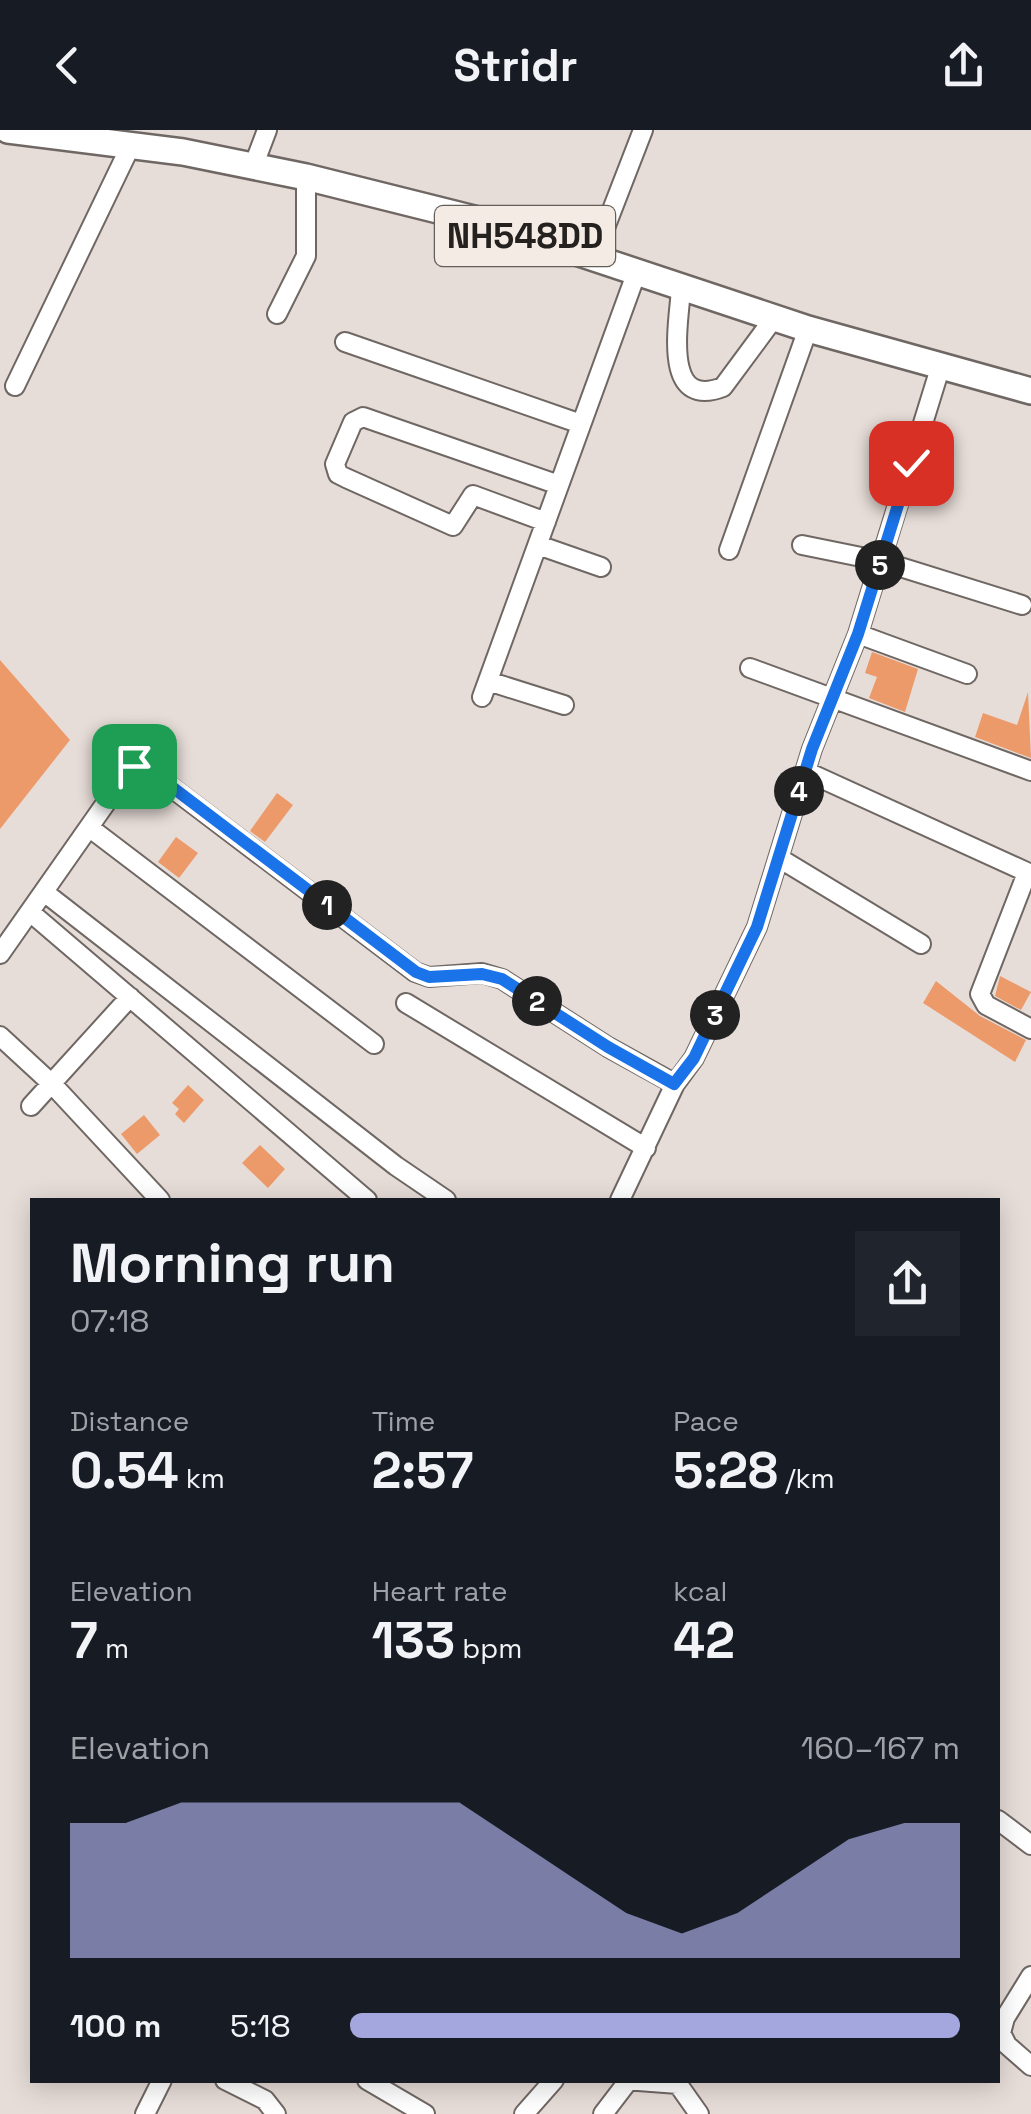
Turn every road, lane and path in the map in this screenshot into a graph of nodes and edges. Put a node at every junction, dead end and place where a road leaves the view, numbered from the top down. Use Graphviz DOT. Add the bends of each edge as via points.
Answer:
graph roads {
  1 [pos="8,130"];
  2 [pos="266,130"];
  3 [pos="643,130"];
  4 [pos="131,145"];
  5 [pos="254,167"];
  6 [pos="306,177"];
  7 [pos="592,259"];
  8 [pos="636,274"];
  9 [pos="681,289"];
  10 [pos="277,314"];
  11 [pos="774,318"];
  12 [pos="808,329"];
  13 [pos="345,342"];
  14 [pos="941,365"];
  15 [pos="15,386"];
  16 [pos="1031,391"];
  17 [pos="581,424"];
  18 [pos="559,485"];
  19 [pos="546,522"];
  20 [pos="538,545"];
  21 [pos="802,545"];
  22 [pos="729,550"];
  23 [pos="881,561"];
  24 [pos="601,566"];
  25 [pos="1022,606"];
  26 [pos="858,634"];
  27 [pos="750,668"];
  28 [pos="967,674"];
  29 [pos="832,700"];
  30 [pos="564,705"];
  31 [pos="1031,770"];
  32 [pos="806,771"];
  33 [pos="90,828"];
  34 [pos="779,858"];
  35 [pos="1029,873"];
  36 [pos="44,892"];
  37 [pos="30,912"];
  38 [pos="921,944"];
  39 [pos="0,954"];
  40 [pos="130,996"];
  41 [pos="406,1003"];
  42 [pos="1031,1029"];
  43 [pos="0,1036"];
  44 [pos="374,1044"];
  45 [pos="52,1084"];
  46 [pos="674,1084"];
  47 [pos="32,1106"];
  48 [pos="646,1148"];
  49 [pos="158,1198"];
  50 [pos="365,1198"];
  51 [pos="443,1198"];
  52 [pos="621,1198"];
  53 [pos="1000,1822"];
  54 [pos="1031,1846"];
  55 [pos="1031,1976"];
  56 [pos="1001,2016"];
  57 [pos="1031,2066"];
  58 [pos="160,2083"];
  59 [pos="232,2083"];
  60 [pos="372,2083"];
  61 [pos="551,2083"];
  62 [pos="625,2083"];
  63 [pos="678,2083"];
  64 [pos="695,2112"];
  65 [pos="145,2114"];
  66 [pos="276,2114"];
  67 [pos="425,2114"];
  68 [pos="524,2114"];
  69 [pos="603,2114"];
  1 -- 4 [label="highway, NH548DD"];
  2 -- 5 [label="street"];
  3 -- 7 [label="street"];
  4 -- 5 [label="highway, NH548DD"];
  4 -- 15 [label="street"];
  5 -- 6 [label="highway, NH548DD"];
  6 -- 7 [label="highway, NH548DD" via="486,222"];
  6 -- 10 [label="street" via="306,256"];
  7 -- 8 [label="highway, NH548DD"];
  8 -- 9 [label="highway, NH548DD"];
  8 -- 17 [label="street"];
  9 -- 11 [label="highway, NH548DD"];
  9 -- 11 [label="street" via="677,369 684,381 704,390 723,387"];
  11 -- 12 [label="highway, NH548DD"];
  12 -- 14 [label="highway, NH548DD"];
  12 -- 22 [label="street"];
  13 -- 17 [label="street"];
  14 -- 16 [label="highway, NH548DD"];
  14 -- 23 [label="street"];
  17 -- 18 [label="street"];
  18 -- 19 [label="street"];
  18 -- 19 [label="street" via="363,417 353,422 335,464 338,474 448,524 458,523 474,495"];
  19 -- 20 [label="street"];
  20 -- 24 [label="street"];
  20 -- 30 [label="street" via="485,689"];
  21 -- 23 [label="street"];
  23 -- 25 [label="street"];
  23 -- 26 [label="street"];
  26 -- 28 [label="street"];
  26 -- 29 [label="street"];
  27 -- 29 [label="street"];
  29 -- 31 [label="street"];
  29 -- 32 [label="street"];
  32 -- 34 [label="street"];
  32 -- 35 [label="street"];
  33 -- 36 [label="street"];
  33 -- 44 [label="street"];
  33 -- 46 [label="street" via="129,770 143,766 416,972 502,979"];
  34 -- 38 [label="street"];
  34 -- 46 [label="street" via="757,927 694,1058"];
  35 -- 42 [label="street" via="980,994"];
  36 -- 37 [label="street"];
  36 -- 51 [label="street"];
  37 -- 39 [label="street"];
  37 -- 40 [label="street"];
  40 -- 45 [label="street"];
  40 -- 50 [label="street"];
  41 -- 48 [label="street"];
  43 -- 45 [label="street"];
  45 -- 47 [label="street"];
  45 -- 49 [label="street"];
  46 -- 48 [label="street"];
  48 -- 52 [label="street"];
  53 -- 54 [label="street"];
  55 -- 56 [label="street"];
  56 -- 57 [label="street" via="1003,2040"];
  58 -- 65 [label="street"];
  59 -- 66 [label="street" via="265,2100"];
  60 -- 67 [label="street"];
  61 -- 68 [label="street"];
  62 -- 69 [label="street"];
  63 -- 64 [label="street"];
}
